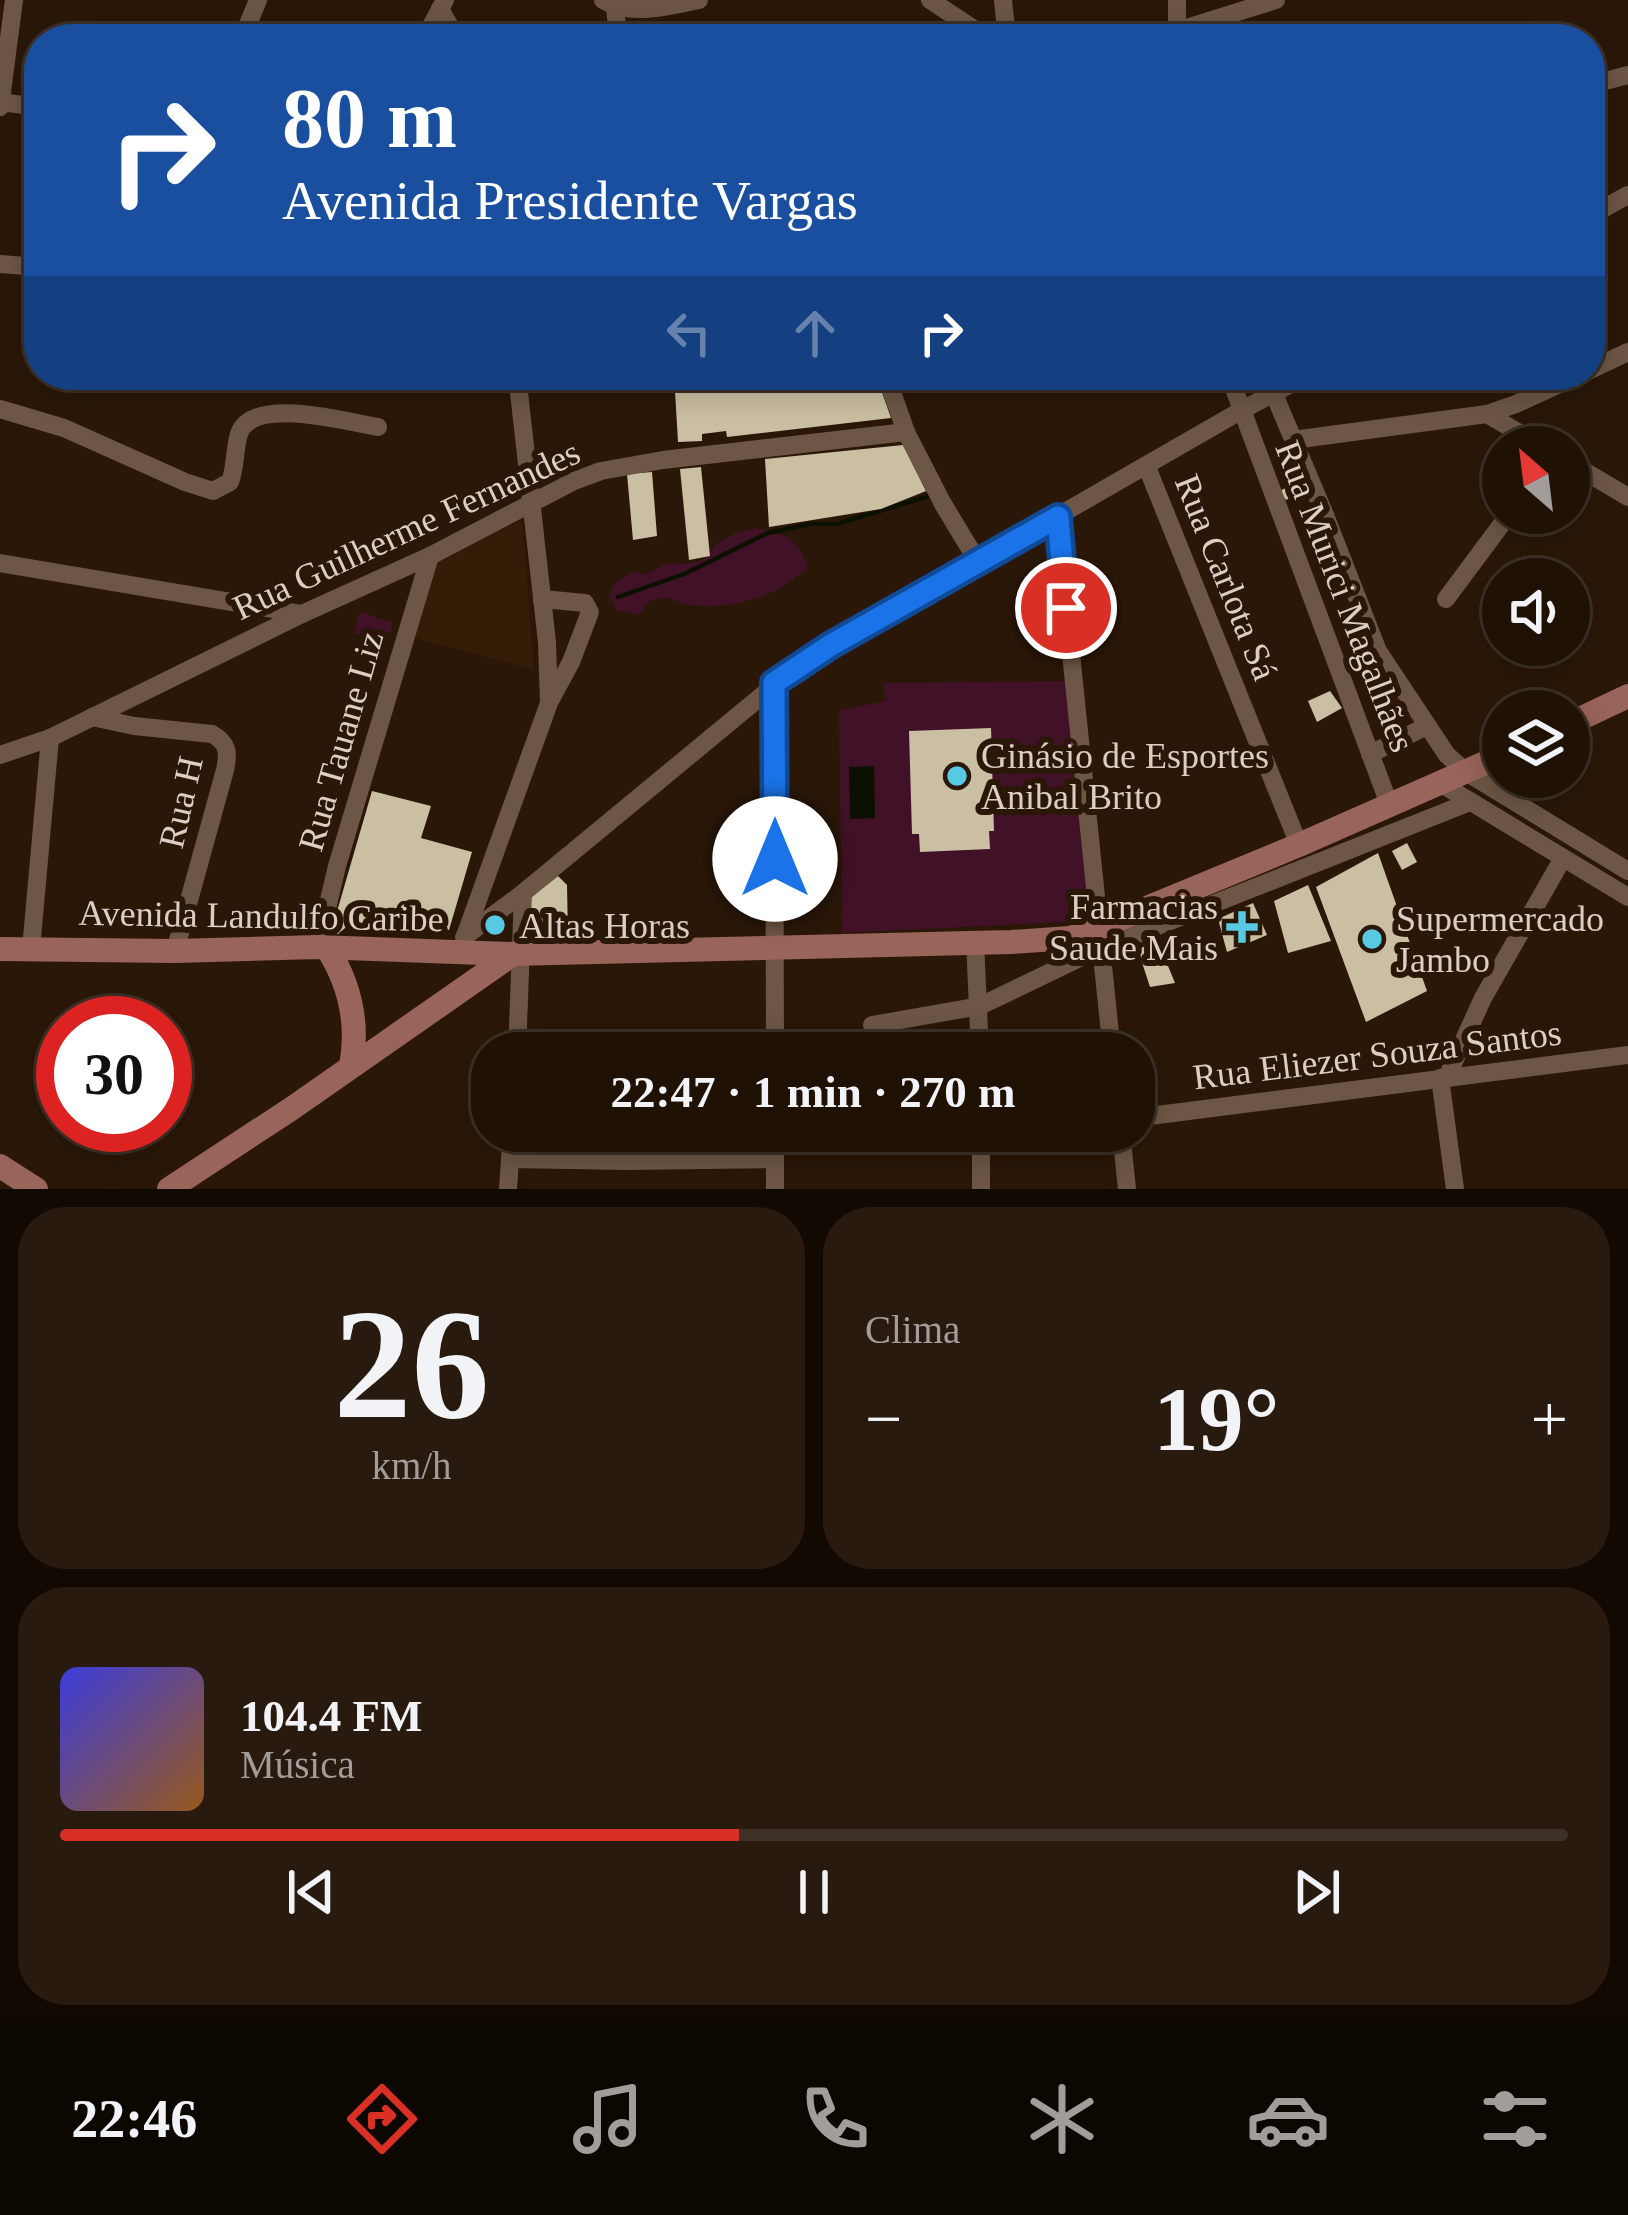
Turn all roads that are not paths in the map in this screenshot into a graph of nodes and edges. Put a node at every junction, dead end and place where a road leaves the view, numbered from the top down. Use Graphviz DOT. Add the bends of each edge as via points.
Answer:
graph roads {
  1 [pos="14,0"];
  2 [pos="699,0"];
  3 [pos="930,0"];
  4 [pos="1276,0"];
  5 [pos="609,4"];
  6 [pos="974,24"];
  7 [pos="1209,24"];
  8 [pos="0,104"];
  9 [pos="519,390"];
  10 [pos="891,390"];
  11 [pos="1234,390"];
  12 [pos="1281,390"];
  13 [pos="1546,390"];
  14 [pos="1274,394"];
  15 [pos="0,409"];
  16 [pos="1242,410"];
  17 [pos="1486,414"];
  18 [pos="1507,426"];
  19 [pos="378,427"];
  20 [pos="906,432"];
  21 [pos="1293,440"];
  22 [pos="1147,466"];
  23 [pos="1590,474"];
  24 [pos="1628,497"];
  25 [pos="530,504"];
  26 [pos="1058,517"];
  27 [pos="1494,534"];
  28 [pos="430,556"];
  29 [pos="979,562"];
  30 [pos="0,563"];
  31 [pos="542,599"];
  32 [pos="1446,599"];
  33 [pos="302,614"];
  34 [pos="774,683"];
  35 [pos="1628,696"];
  36 [pos="549,703"];
  37 [pos="1590,714"];
  38 [pos="92,716"];
  39 [pos="1427,726"];
  40 [pos="50,738"];
  41 [pos="1370,754"];
  42 [pos="0,755"];
  43 [pos="1482,764"];
  44 [pos="1466,772"];
  45 [pos="1441,783"];
  46 [pos="1470,802"];
  47 [pos="1389,805"];
  48 [pos="1299,845"];
  49 [pos="1593,849"];
  50 [pos="1563,858"];
  51 [pos="1582,870"];
  52 [pos="1628,871"];
  53 [pos="523,893"];
  54 [pos="1628,897"];
  55 [pos="1099,939"];
  56 [pos="975,941"];
  57 [pos="460,945"];
  58 [pos="776,946"];
  59 [pos="322,947"];
  60 [pos="0,949"];
  61 [pos="31,949"];
  62 [pos="175,951"];
  63 [pos="518,954"];
  64 [pos="980,1006"];
  65 [pos="872,1025"];
  66 [pos="517,1032"];
  67 [pos="775,1032"];
  68 [pos="980,1032"];
  69 [pos="1110,1032"];
  70 [pos="1628,1055"];
  71 [pos="351,1066"];
  72 [pos="1444,1078"];
  73 [pos="1155,1115"];
  74 [pos="510,1152"];
  75 [pos="775,1152"];
  76 [pos="981,1152"];
  77 [pos="1123,1152"];
  78 [pos="510,1159"];
  79 [pos="775,1159"];
  80 [pos="0,1166"];
  81 [pos="36,1189"];
  82 [pos="169,1189"];
  83 [pos="508,1189"];
  84 [pos="775,1189"];
  85 [pos="981,1189"];
  86 [pos="1126,1189"];
  87 [pos="1455,1189"];
  1 -- 8 [label="street"];
  2 -- 5 [label="street" via="659,9"];
  3 -- 6 [label="street"];
  4 -- 7 [label="street"];
  9 -- 25 [label="street"];
  10 -- 20 [label="street"];
  11 -- 16 [label="street, Rua Murici Magalhães"];
  12 -- 14 [label="street"];
  13 -- 17 [label="street"];
  14 -- 16 [label="street"];
  14 -- 21 [label="street, Rua Murici Magalhães"];
  15 -- 19 [label="street" via="213,491 230,482 239,434 260,415"];
  16 -- 22 [label="street"];
  16 -- 41 [label="street, Rua Murici Magalhães"];
  17 -- 18 [label="street"];
  17 -- 21 [label="street"];
  20 -- 25 [label="street, Rua Guilherme Fernandes" via="601,471"];
  20 -- 29 [label="street"];
  21 -- 39 [label="street, Rua Murici Magalhães" via="1378,651"];
  22 -- 26 [label="street"];
  22 -- 48 [label="street, Rua Carlota Sá"];
  23 -- 24 [label="street"];
  25 -- 28 [label="street, Rua Guilherme Fernandes"];
  25 -- 31 [label="street"];
  26 -- 29 [label="street"];
  26 -- 55 [label="street"];
  27 -- 32 [label="street"];
  28 -- 33 [label="street, Rua Guilherme Fernandes"];
  28 -- 59 [label="street, Rua Tauane Liz" via="337,866"];
  29 -- 34 [label="street"];
  30 -- 33 [label="street"];
  31 -- 36 [label="street"];
  31 -- 36 [label="street" via="585,603 590,612"];
  33 -- 38 [label="street, Rua Guilherme Fernandes"];
  34 -- 53 [label="street"];
  34 -- 58 [label="street"];
  35 -- 37 [label="main road"];
  36 -- 57 [label="street"];
  38 -- 40 [label="street, Rua Guilherme Fernandes"];
  38 -- 62 [label="street, Rua H" via="212,734 228,755"];
  39 -- 41 [label="street"];
  39 -- 44 [label="street, Rua Murici Magalhães"];
  40 -- 42 [label="street, Rua Guilherme Fernandes"];
  40 -- 61 [label="street"];
  41 -- 47 [label="street, Rua Murici Magalhães"];
  43 -- 44 [label="main road, Avenida Landulfo Caribe"];
  44 -- 45 [label="main road, Avenida Landulfo Caribe"];
  44 -- 49 [label="street, Rua Murici Magalhães"];
  45 -- 46 [label="street"];
  45 -- 47 [label="main road, Avenida Landulfo Caribe"];
  46 -- 50 [label="street"];
  46 -- 55 [label="street"];
  47 -- 48 [label="main road, Avenida Landulfo Caribe"];
  48 -- 55 [label="main road, Avenida Landulfo Caribe"];
  49 -- 51 [label="street"];
  49 -- 52 [label="street, Rua Murici Magalhães"];
  50 -- 51 [label="street"];
  50 -- 72 [label="street"];
  51 -- 54 [label="street"];
  53 -- 57 [label="street"];
  53 -- 63 [label="street"];
  55 -- 56 [label="main road, Avenida Landulfo Caribe"];
  55 -- 64 [label="street"];
  55 -- 69 [label="street"];
  56 -- 58 [label="main road, Avenida Landulfo Caribe"];
  56 -- 64 [label="street"];
  57 -- 59 [label="main road, Avenida Landulfo Caribe"];
  57 -- 63 [label="main road, Avenida Landulfo Caribe"];
  58 -- 63 [label="main road, Avenida Landulfo Caribe"];
  58 -- 67 [label="street"];
  59 -- 62 [label="main road, Avenida Landulfo Caribe"];
  59 -- 71 [label="main road" via="352,1005"];
  60 -- 61 [label="main road, Avenida Landulfo Caribe"];
  61 -- 62 [label="main road, Avenida Landulfo Caribe"];
  63 -- 66 [label="street"];
  63 -- 71 [label="main road"];
  64 -- 65 [label="street"];
  64 -- 68 [label="street"];
  70 -- 72 [label="street, Rua Eliezer Souza Santos"];
  71 -- 82 [label="main road"];
  72 -- 73 [label="street, Rua Eliezer Souza Santos"];
  72 -- 87 [label="street"];
  74 -- 78 [label="street"];
  75 -- 79 [label="street"];
  76 -- 85 [label="street"];
  77 -- 86 [label="street"];
  78 -- 79 [label="street"];
  78 -- 83 [label="street"];
  79 -- 84 [label="street"];
  80 -- 81 [label="main road"];
}
